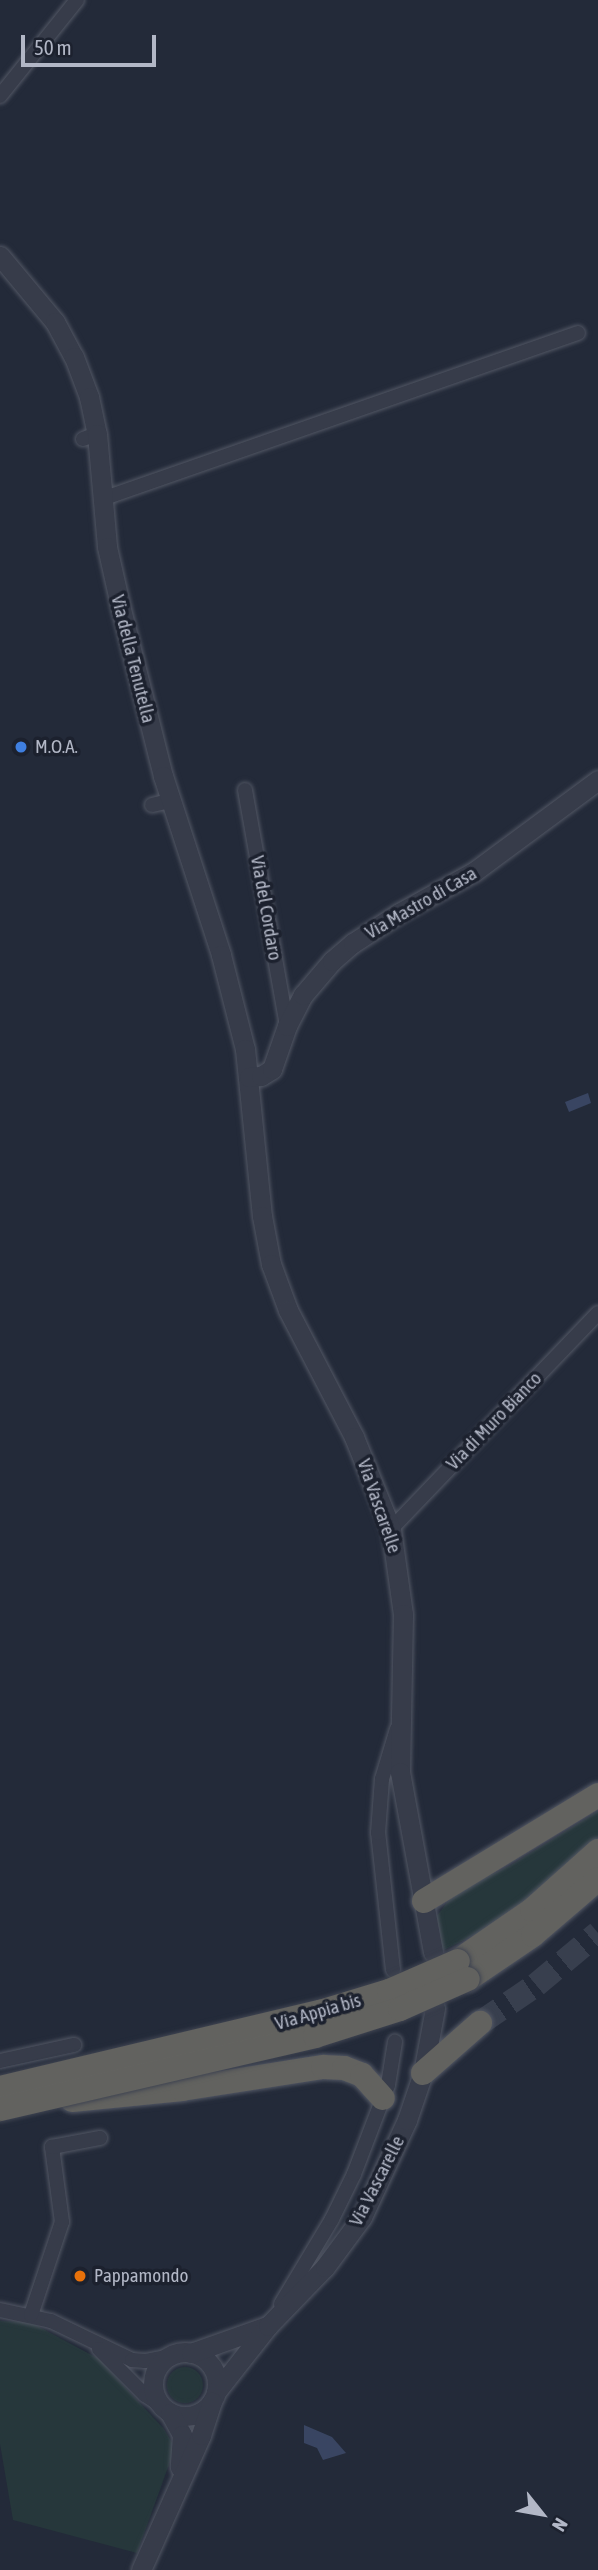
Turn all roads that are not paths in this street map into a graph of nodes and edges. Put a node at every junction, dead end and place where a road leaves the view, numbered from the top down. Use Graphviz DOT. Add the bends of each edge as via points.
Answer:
graph roads {
  1 [pos="77,0"];
  2 [pos="0,96"];
  3 [pos="0,256"];
  4 [pos="578,333"];
  5 [pos="102,499"];
  6 [pos="598,780"];
  7 [pos="245,790"];
  8 [pos="287,1026"];
  9 [pos="249,1077"];
  10 [pos="598,1313"];
  11 [pos="391,1529"];
  12 [pos="398,1724"];
  13 [pos="598,1795"];
  14 [pos="598,1851"];
  15 [pos="598,1879"];
  16 [pos="424,1901"];
  17 [pos="433,1952"];
  18 [pos="393,1970"];
  19 [pos="463,1970"];
  20 [pos="435,2008"];
  21 [pos="480,2023"];
  22 [pos="395,2042"];
  23 [pos="74,2045"];
  24 [pos="0,2061"];
  25 [pos="423,2073"];
  26 [pos="0,2088"];
  27 [pos="383,2098"];
  28 [pos="11,2107"];
  29 [pos="100,2138"];
  30 [pos="0,2309"];
  31 [pos="31,2315"];
  32 [pos="268,2326"];
  33 [pos="90,2341"];
  34 [pos="181,2354"];
  35 [pos="214,2397"];
  36 [pos="166,2409"];
  37 [pos="174,2492"];
  38 [pos="141,2570"];
  1 -- 2 [label="street"];
  3 -- 5 [label="street, Via della Tenutella" via="65,338 85,386"];
  4 -- 5 [label="street"];
  5 -- 9 [label="street, Via della Tenutella" via="107,547 161,803 228,981"];
  6 -- 8 [label="street, Via Mastro di Casa" via="485,865 353,943 313,981"];
  7 -- 8 [label="street, Via del Cordaro"];
  8 -- 9 [label="street, Via Mastro di Casa" via="272,1069"];
  9 -- 11 [label="street, Via Vascarelle" via="271,1264 288,1310 354,1437"];
  10 -- 11 [label="street, Via di Muro Bianco"];
  11 -- 12 [label="street, Via Vascarelle" via="403,1614"];
  12 -- 16 [label="street, Via Vascarelle" via="400,1772"];
  12 -- 18 [label="street" via="379,1807"];
  13 -- 16 [label="highway"];
  14 -- 19 [label="highway, Via Appia bis"];
  15 -- 19 [label="highway, Via Appia bis" via="533,1935"];
  16 -- 17 [label="street, Via Vascarelle"];
  19 -- 26 [label="highway, Via Appia bis, bridge" via="333,2009"];
  19 -- 28 [label="highway, Via Appia bis, bridge" via="400,2009 337,2029"];
  20 -- 25 [label="street, Via Vascarelle"];
  21 -- 25 [label="highway"];
  22 -- 27 [label="street"];
  23 -- 24 [label="street"];
  25 -- 32 [label="street, Via Vascarelle" via="395,2151 362,2217 325,2267"];
  27 -- 28 [label="highway, bridge" via="362,2076 334,2067"];
  27 -- 32 [label="street" via="343,2197"];
  29 -- 31 [label="street" via="52,2147 62,2222"];
  30 -- 31 [label="street"];
  31 -- 33 [label="street"];
  32 -- 34 [label="street, Via Vascarelle"];
  32 -- 35 [label="street, Via Vascarelle"];
  33 -- 34 [label="street" via="132,2360"];
  33 -- 36 [label="street" via="145,2395"];
  34 -- 35 [label="street" via="201,2356 215,2371"];
  34 -- 36 [label="street" via="163,2361 154,2378 156,2398"];
  35 -- 36 [label="street" via="198,2414 179,2416"];
  35 -- 37 [label="street, Via Vascarelle"];
  36 -- 37 [label="street, Via Vascarelle" via="183,2441"];
  37 -- 38 [label="street, Via Vascarelle"];
}
